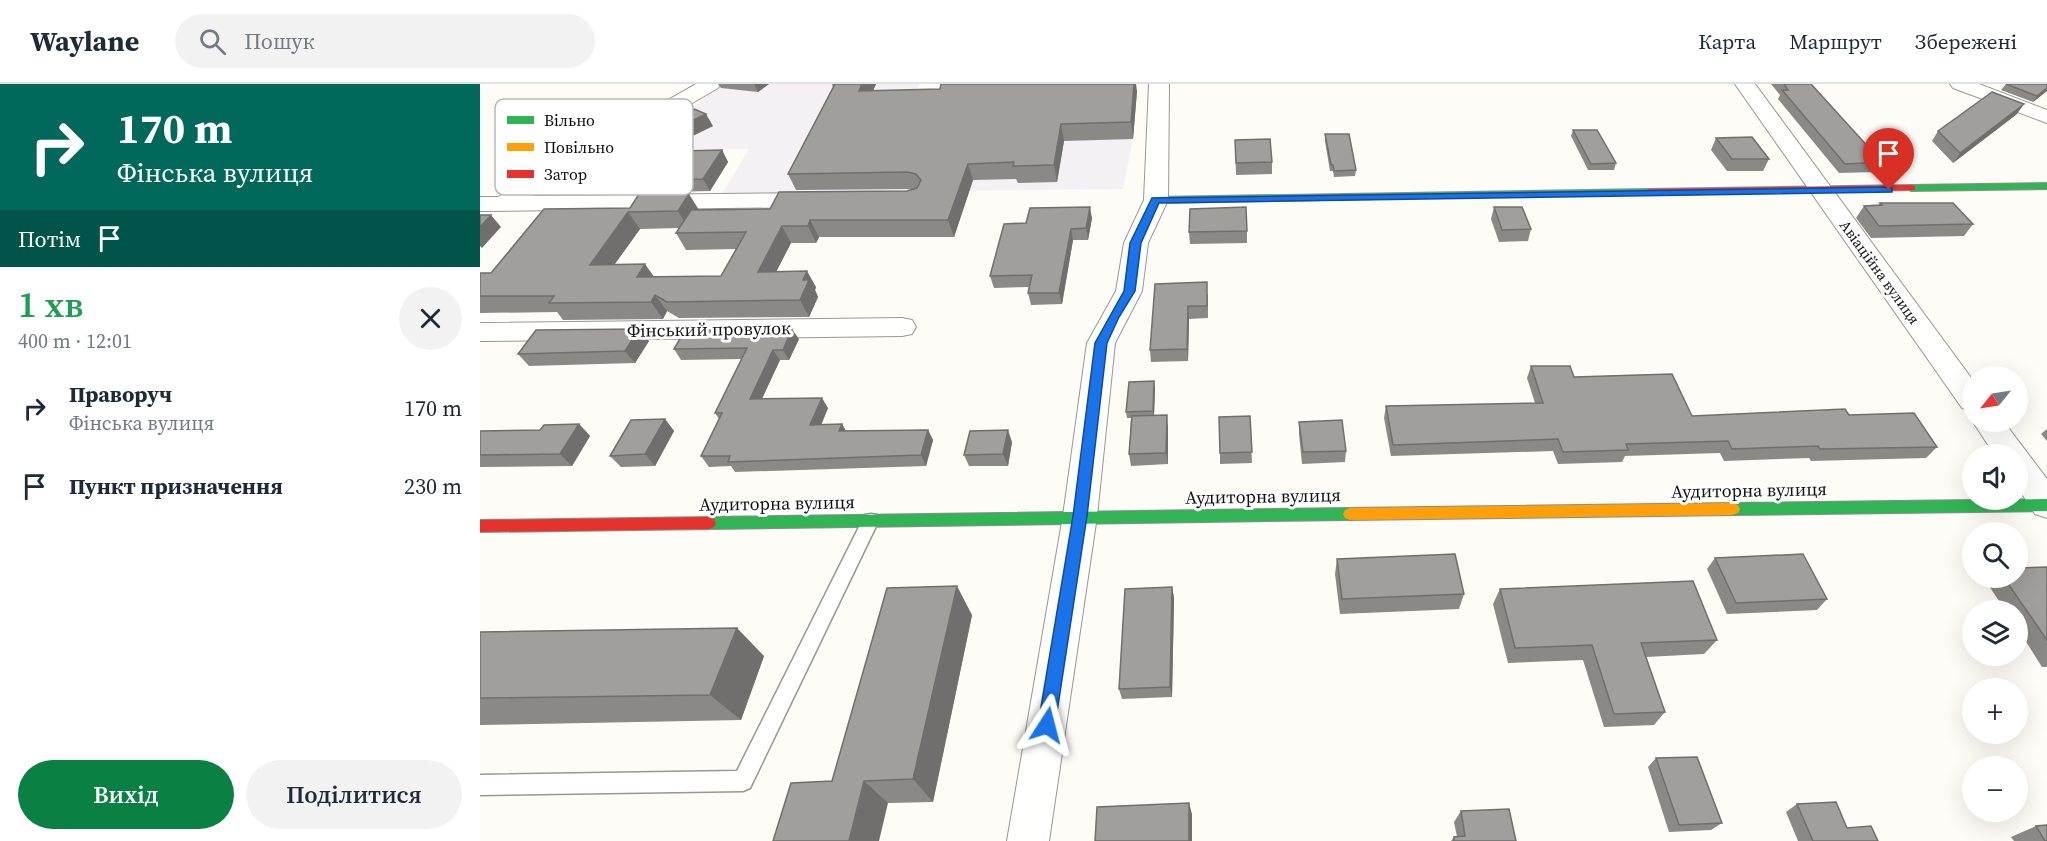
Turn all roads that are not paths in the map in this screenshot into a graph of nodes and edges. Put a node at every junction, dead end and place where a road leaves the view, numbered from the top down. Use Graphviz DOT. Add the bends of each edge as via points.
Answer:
graph roads {
  1 [pos="711,84"];
  2 [pos="1159,84"];
  3 [pos="1745,84"];
  4 [pos="1960,84"];
  5 [pos="685,99"];
  6 [pos="2047,117"];
  7 [pos="2047,186"];
  8 [pos="1821,191"];
  9 [pos="520,195"];
  10 [pos="843,199"];
  11 [pos="1156,200"];
  12 [pos="480,204"];
  13 [pos="504,204"];
  14 [pos="902,327"];
  15 [pos="480,332"];
  16 [pos="1962,386"];
  17 [pos="2028,477"];
  18 [pos="2047,505"];
  19 [pos="1080,516"];
  20 [pos="870,520"];
  21 [pos="480,526"];
  22 [pos="480,785"];
  23 [pos="1028,841"];
  1 -- 5 [label="street"];
  2 -- 11 [label="street"];
  3 -- 8 [label="street, Авіаційна вулиця"];
  4 -- 6 [label="street"];
  7 -- 8 [label="street"];
  8 -- 11 [label="street"];
  8 -- 16 [label="street, Авіаційна вулиця"];
  9 -- 13 [label="street"];
  10 -- 13 [label="street"];
  11 -- 19 [label="street" via="1136,243 1130,291 1101,343"];
  12 -- 13 [label="street"];
  14 -- 15 [label="street, Фінський провулок"];
  17 -- 18 [label="street"];
  18 -- 19 [label="street, Аудиторна вулиця"];
  19 -- 20 [label="street, Аудиторна вулиця"];
  19 -- 23 [label="street"];
  20 -- 21 [label="street, Аудиторна вулиця"];
  20 -- 22 [label="lane" via="743,781"];
}
